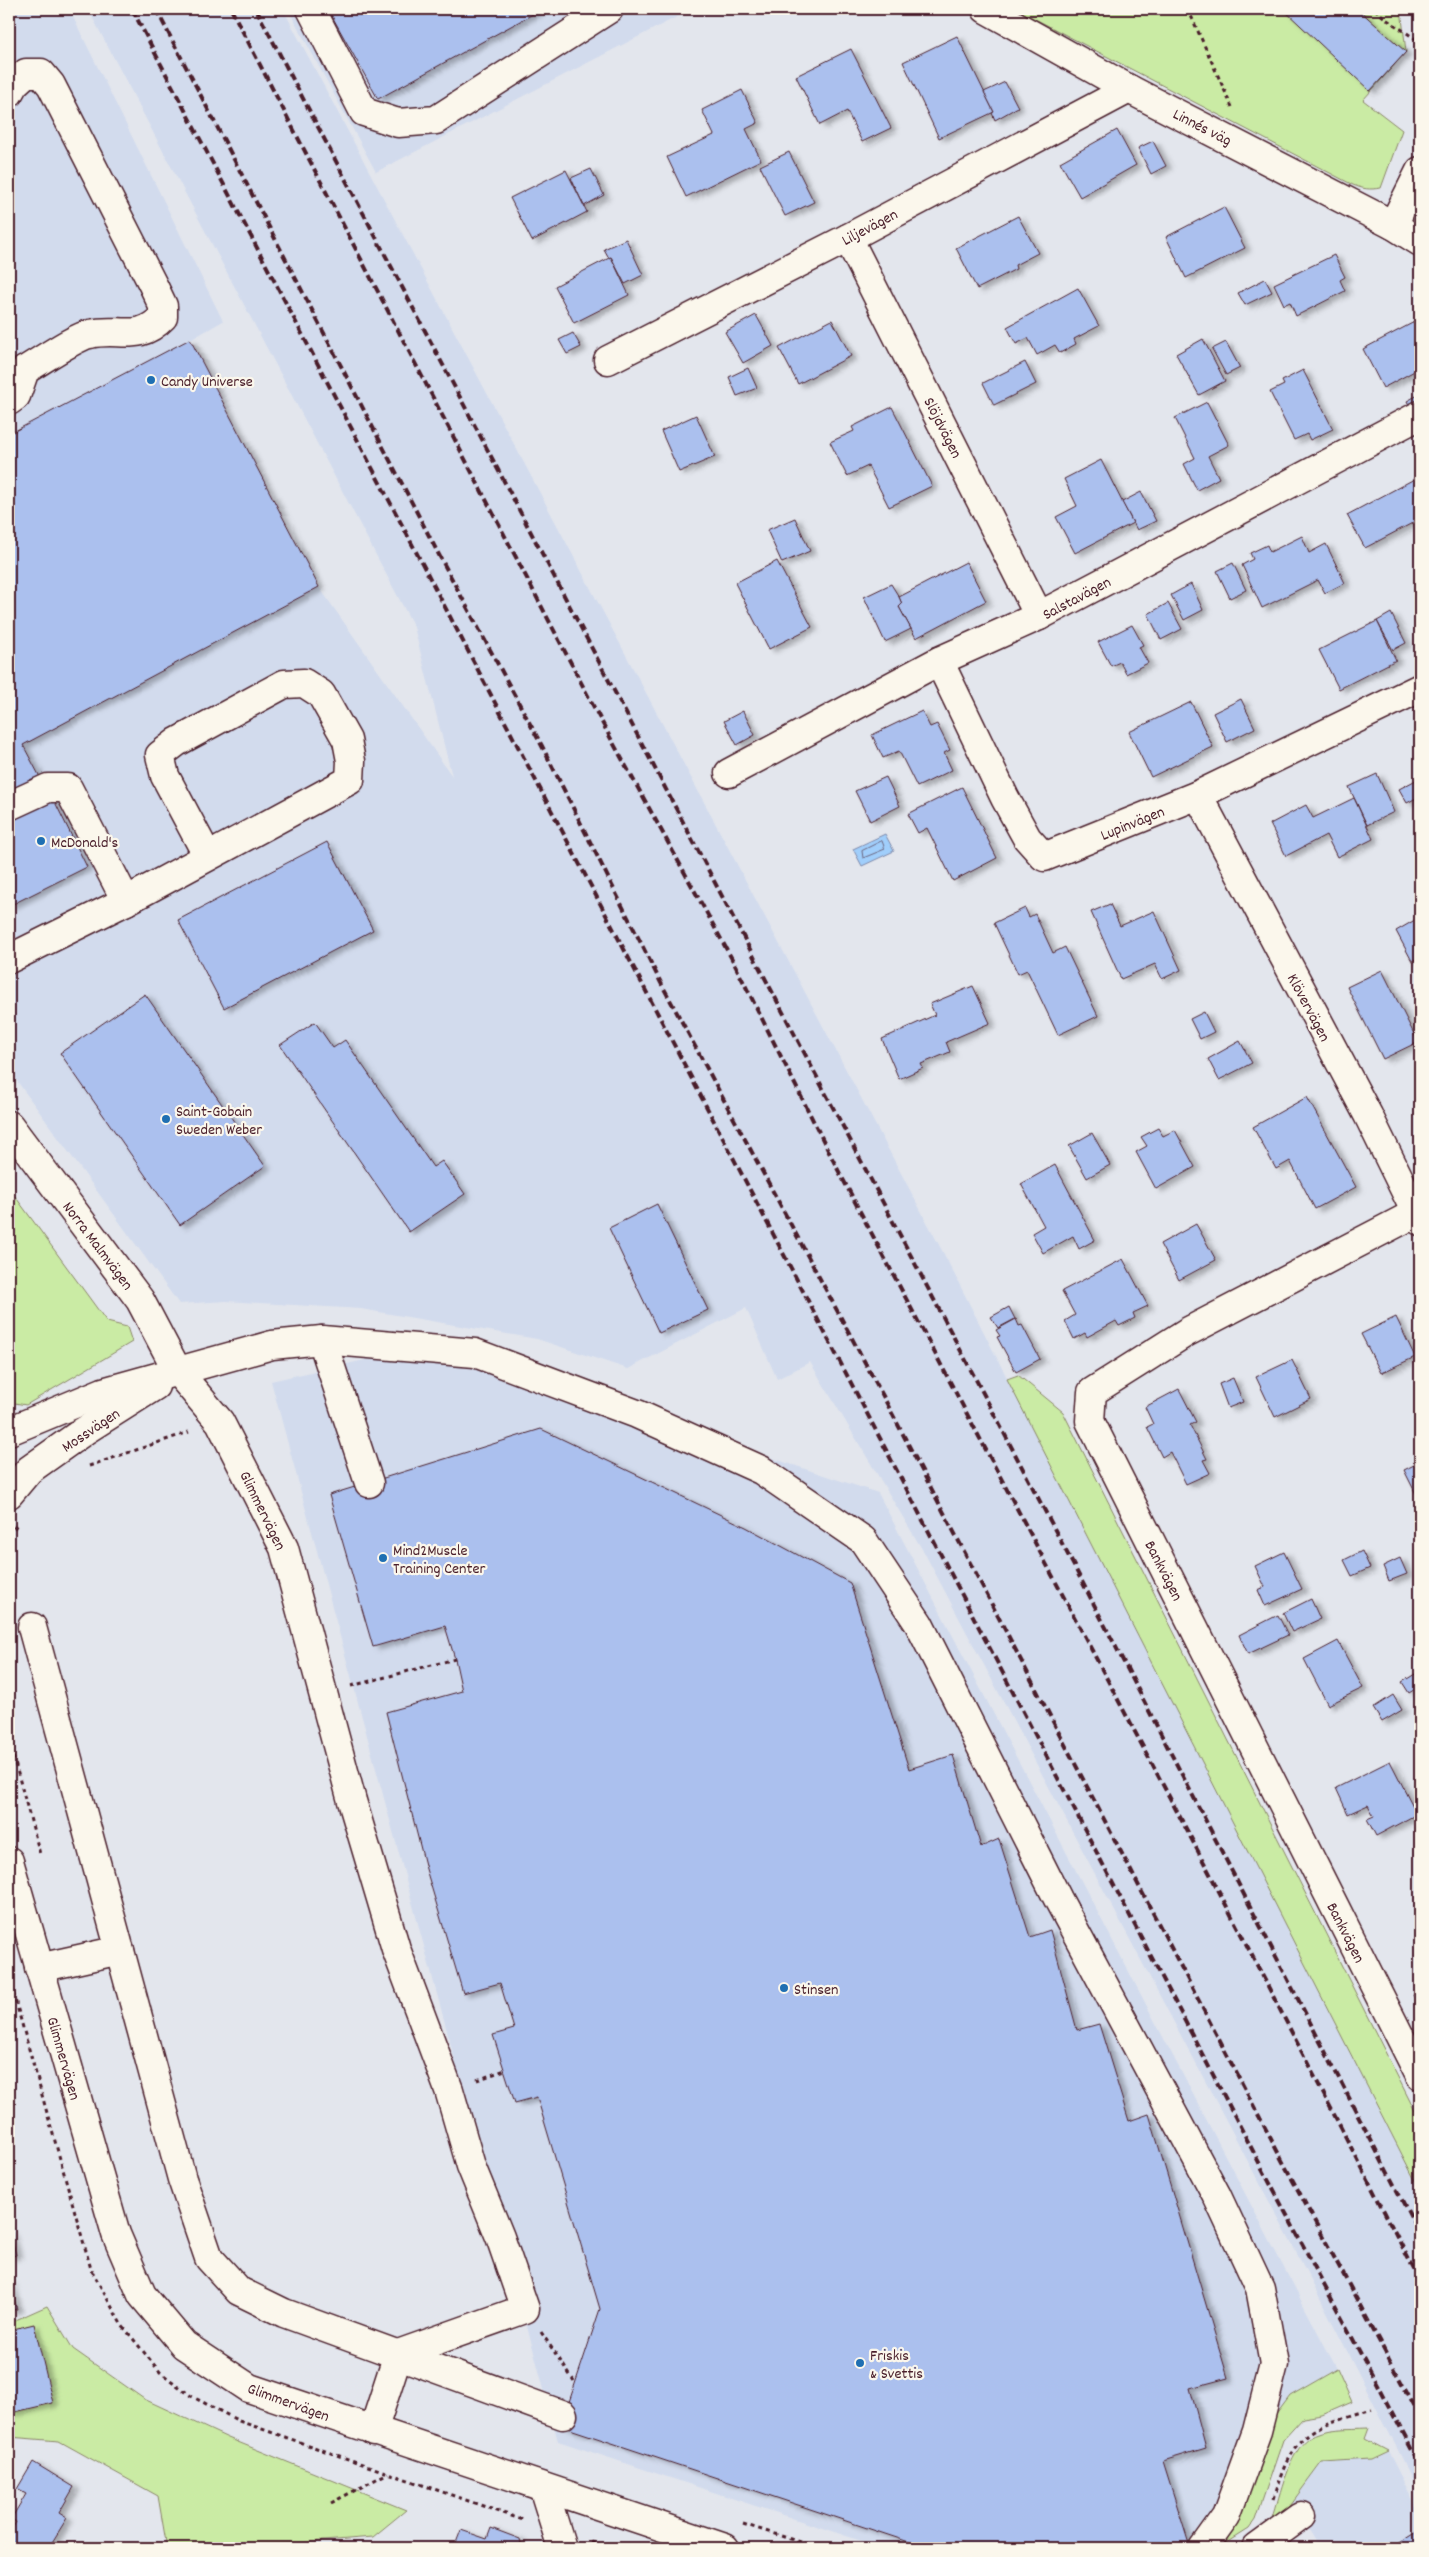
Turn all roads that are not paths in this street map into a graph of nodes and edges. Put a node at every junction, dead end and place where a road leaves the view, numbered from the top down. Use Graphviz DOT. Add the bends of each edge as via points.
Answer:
graph roads {
  1 [pos="311,9"];
  2 [pos="609,9"];
  3 [pos="986,9"];
  4 [pos="1129,89"];
  5 [pos="9,93"];
  6 [pos="1420,171"];
  7 [pos="1393,225"];
  8 [pos="848,238"];
  9 [pos="1420,242"];
  10 [pos="608,360"];
  11 [pos="9,401"];
  12 [pos="1420,415"];
  13 [pos="1039,616"];
  14 [pos="939,661"];
  15 [pos="1420,688"];
  16 [pos="729,773"];
  17 [pos="1198,795"];
  18 [pos="9,806"];
  19 [pos="207,855"];
  20 [pos="126,901"];
  21 [pos="9,959"];
  22 [pos="9,1125"];
  23 [pos="1418,1216"];
  24 [pos="322,1340"];
  25 [pos="178,1372"];
  26 [pos="9,1431"];
  27 [pos="369,1483"];
  28 [pos="9,1494"];
  29 [pos="32,1628"];
  30 [pos="9,1861"];
  31 [pos="120,1950"];
  32 [pos="39,1968"];
  33 [pos="1420,2076"];
  34 [pos="398,2354"];
  35 [pos="563,2415"];
  36 [pos="373,2431"];
  37 [pos="543,2487"];
  38 [pos="1300,2516"];
  39 [pos="559,2539"];
  40 [pos="725,2548"];
  41 [pos="1203,2548"];
  42 [pos="1257,2548"];
  1 -- 2 [label="street" via="364,112 398,123 436,120"];
  3 -- 4 [label="street, Linnés väg"];
  4 -- 7 [label="street, Linnés väg"];
  4 -- 8 [label="street, Liljevägen"];
  5 -- 11 [label="street" via="26,73 41,73 51,85 153,285 163,317 143,332 88,334 25,370 16,396"];
  6 -- 7 [label="street"];
  7 -- 9 [label="street, Linnés väg"];
  8 -- 10 [label="street, Liljevägen"];
  8 -- 13 [label="street, Slöjdvägen"];
  12 -- 13 [label="street, Salstavägen"];
  13 -- 14 [label="street, Salstavägen"];
  14 -- 16 [label="street, Salstavägen"];
  14 -- 17 [label="street, Lupinvägen" via="1005,798 1027,838 1044,857"];
  15 -- 17 [label="street, Lupinvägen"];
  17 -- 23 [label="street, Klövervägen"];
  18 -- 20 [label="street" via="48,788 68,788"];
  19 -- 19 [label="street" via="350,780 347,740 321,694 304,683 284,684 177,742 160,755 165,776"];
  19 -- 20 [label="street"];
  20 -- 21 [label="street"];
  22 -- 25 [label="street, Norra Malmvägen" via="140,1300"];
  23 -- 33 [label="street, Bankvägen" via="1187,1332 1092,1392 1090,1421"];
  24 -- 25 [label="street, Mossvägen" via="272,1345"];
  24 -- 27 [label="street"];
  24 -- 41 [label="street, Mossvägen" via="475,1353 554,1381 761,1470 863,1540 919,1624 1058,1899 1216,2194 1260,2288 1274,2364 1257,2431 1226,2516"];
  25 -- 26 [label="street, Mossvägen" via="103,1392"];
  25 -- 28 [label="street, Mossvägen" via="29,1470"];
  25 -- 34 [label="street, Glimmervägen" via="220,1422 284,1548 352,1802 396,1949 449,2090 471,2166 526,2309"];
  29 -- 31 [label="street"];
  30 -- 32 [label="street, Glimmervägen"];
  31 -- 32 [label="street"];
  31 -- 34 [label="street" via="182,2179 209,2258 239,2290 284,2313"];
  32 -- 36 [label="street, Glimmervägen" via="116,2234 142,2295 184,2345 248,2388"];
  34 -- 35 [label="street"];
  34 -- 36 [label="street"];
  36 -- 37 [label="street, Glimmervägen"];
  37 -- 39 [label="street"];
  37 -- 40 [label="street, Glimmervägen"];
  38 -- 42 [label="street"];
}
